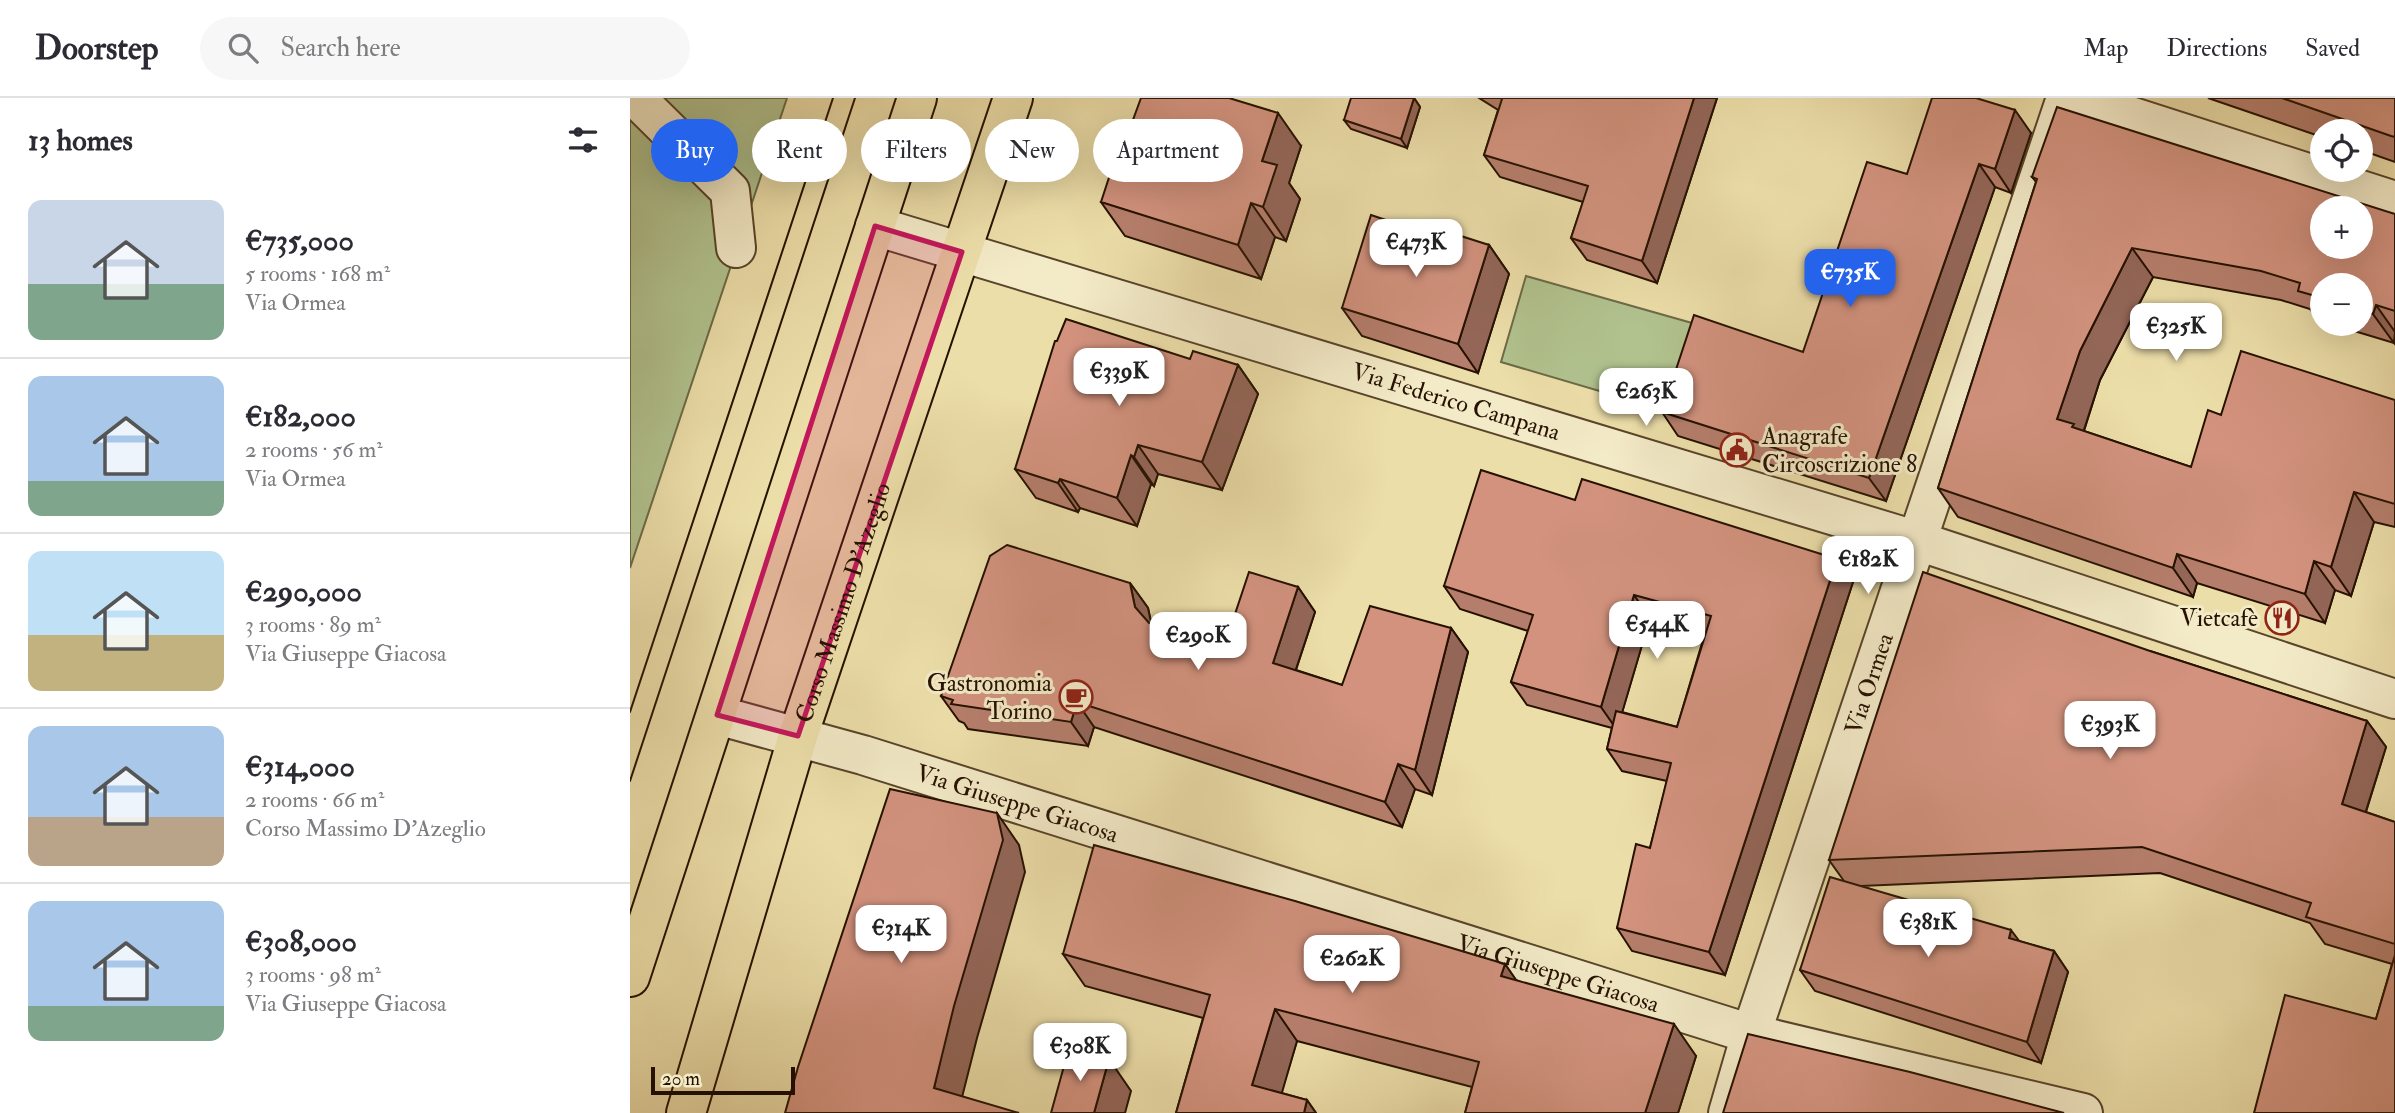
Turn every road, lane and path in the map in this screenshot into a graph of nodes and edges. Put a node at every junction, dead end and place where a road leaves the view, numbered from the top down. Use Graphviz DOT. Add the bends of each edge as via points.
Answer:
graph roads {
  1 [pos="636,98"];
  2 [pos="917,98"];
  3 [pos="1013,98"];
  4 [pos="2067,98"];
  5 [pos="2395,201"];
  6 [pos="875,226"];
  7 [pos="736,248"];
  8 [pos="962,252"];
  9 [pos="1918,541"];
  10 [pos="2395,699"];
  11 [pos="717,715"];
  12 [pos="798,736"];
  13 [pos="630,977"];
  14 [pos="1751,1034"];
  15 [pos="686,1113"];
  16 [pos="1728,1113"];
  17 [pos="2083,1113"];
  1 -- 7 [label="street" via="730,191"];
  2 -- 6 [label="main road"];
  3 -- 8 [label="main road, Corso Massimo D'Azeglio"];
  4 -- 5 [label="street"];
  4 -- 9 [label="street, Via Ormea"];
  6 -- 8 [label="street, Via Federico Campana"];
  6 -- 11 [label="main road"];
  8 -- 9 [label="street, Via Federico Campana"];
  8 -- 12 [label="main road, Corso Massimo D'Azeglio"];
  9 -- 10 [label="street, Via Federico Campana"];
  9 -- 14 [label="street, Via Ormea"];
  11 -- 12 [label="street, Via Giuseppe Giacosa"];
  11 -- 13 [label="main road"];
  12 -- 14 [label="street, Via Giuseppe Giacosa"];
  12 -- 15 [label="main road, Corso Massimo D'Azeglio"];
  14 -- 16 [label="street, Via Ormea"];
  14 -- 17 [label="street, Via Giuseppe Giacosa"];
}
